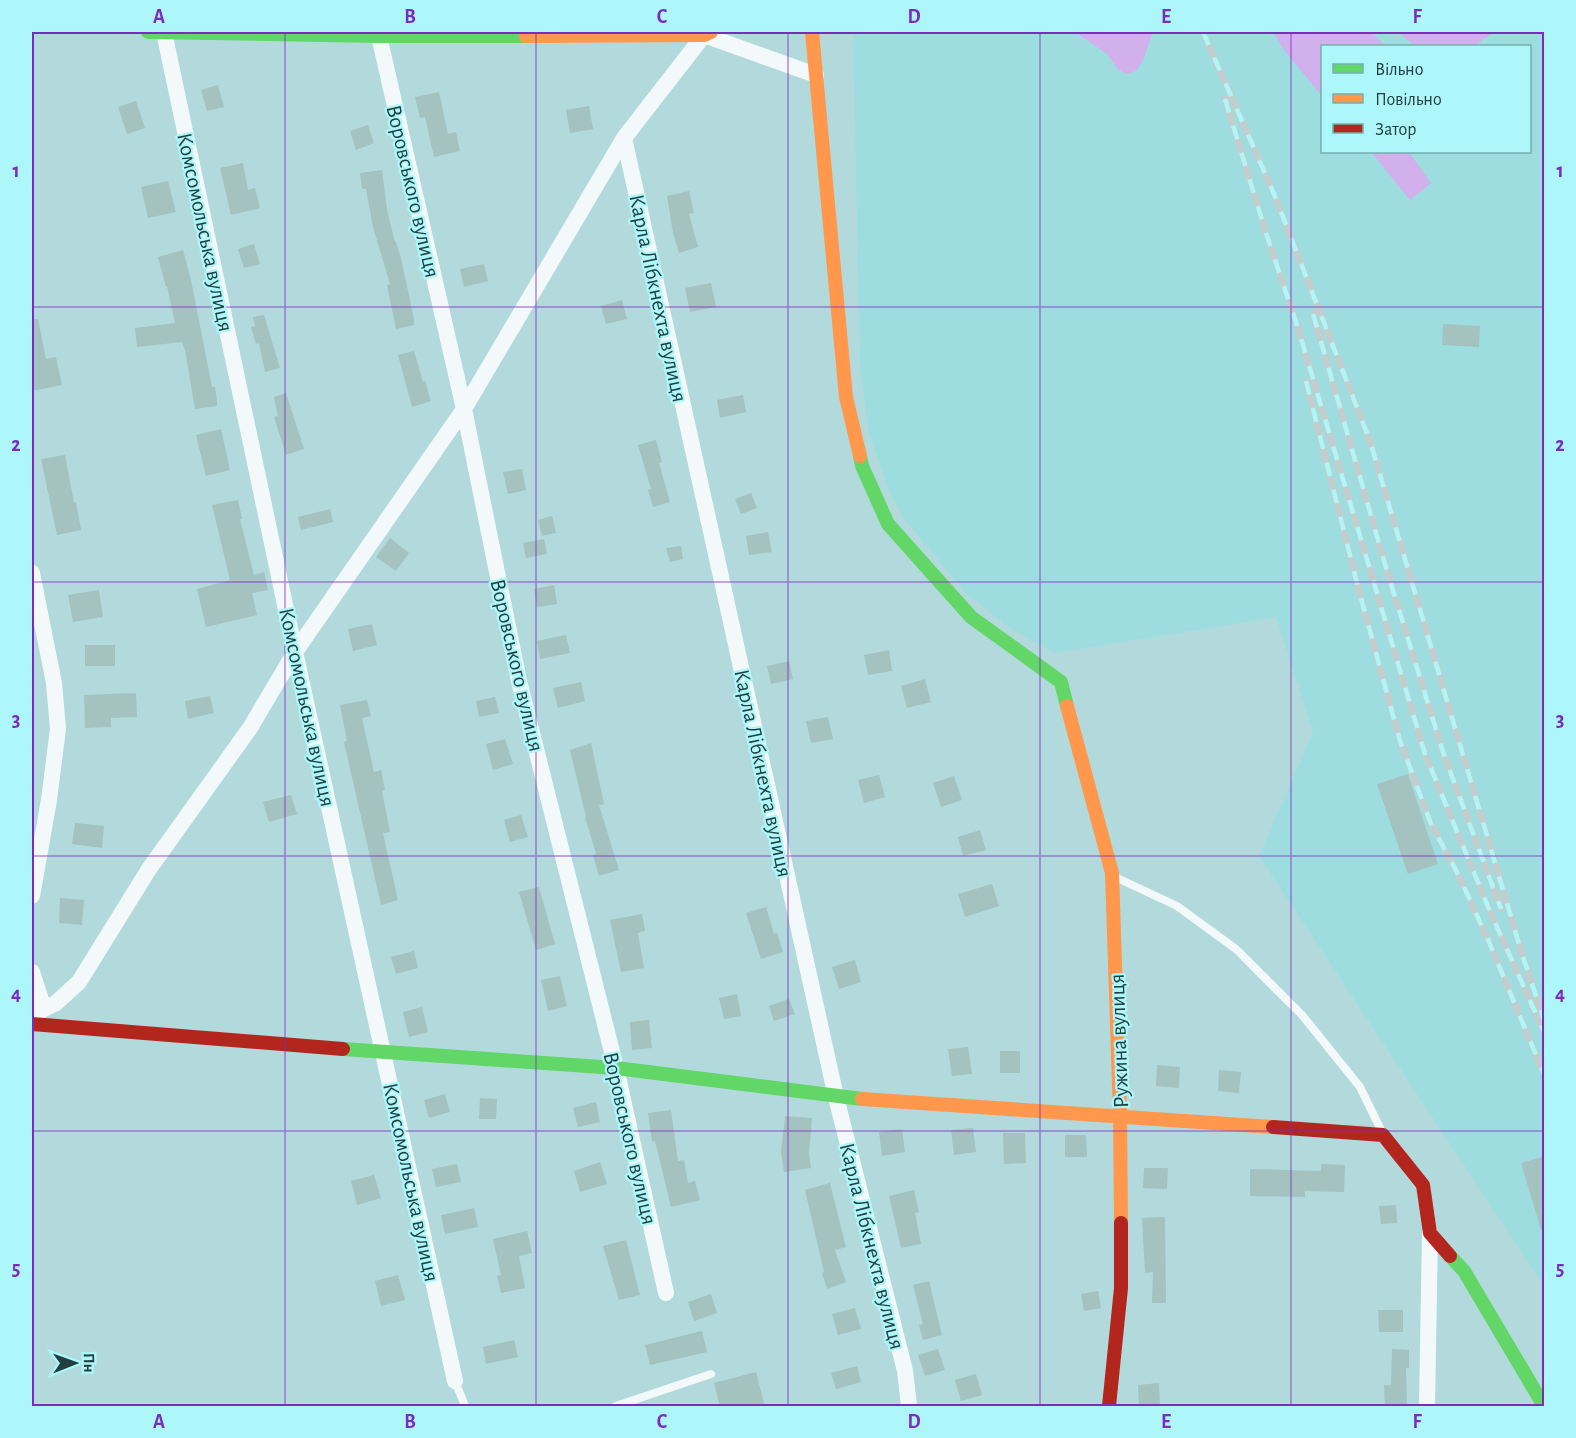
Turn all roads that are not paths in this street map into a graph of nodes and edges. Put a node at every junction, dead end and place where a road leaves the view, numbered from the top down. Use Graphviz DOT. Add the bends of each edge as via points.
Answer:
graph roads {
  1 [pos="148,32"];
  2 [pos="164,32"];
  3 [pos="812,32"];
  4 [pos="302,33"];
  5 [pos="564,33"];
  6 [pos="708,33"];
  7 [pos="379,36"];
  8 [pos="816,75"];
  9 [pos="624,138"];
  10 [pos="464,409"];
  11 [pos="32,573"];
  12 [pos="295,652"];
  13 [pos="1112,876"];
  14 [pos="32,896"];
  15 [pos="32,972"];
  16 [pos="38,1012"];
  17 [pos="32,1024"];
  18 [pos="383,1052"];
  19 [pos="616,1068"];
  20 [pos="836,1096"];
  21 [pos="1120,1115"];
  22 [pos="1383,1135"];
  23 [pos="1430,1233"];
  24 [pos="666,1293"];
  25 [pos="711,1374"];
  26 [pos="455,1381"];
  27 [pos="1545,1406"];
  28 [pos="465,1407"];
  29 [pos="616,1407"];
  30 [pos="909,1407"];
  31 [pos="1109,1407"];
  32 [pos="1427,1407"];
  1 -- 2 [label="street"];
  2 -- 4 [label="street"];
  2 -- 12 [label="street, Комсомольська вулиця"];
  3 -- 8 [label="street"];
  4 -- 7 [label="street"];
  5 -- 6 [label="street"];
  5 -- 7 [label="street"];
  6 -- 8 [label="street"];
  6 -- 9 [label="street"];
  7 -- 10 [label="street, Воровського вулиця"];
  8 -- 13 [label="street, Ружина вулиця" via="846,397 862,466 888,524 971,617 1061,682"];
  9 -- 10 [label="street"];
  9 -- 20 [label="street, Карла Лібкнехта вулиця"];
  10 -- 12 [label="street"];
  10 -- 19 [label="street, Воровського вулиця" via="519,681"];
  11 -- 14 [label="street" via="54,683 58,729"];
  12 -- 16 [label="street" via="250,728 149,868 79,982 56,1003"];
  12 -- 18 [label="street, Комсомольська вулиця"];
  13 -- 21 [label="street, Ружина вулиця"];
  13 -- 22 [label="lane" via="1177,906 1236,948 1302,1016 1360,1087"];
  15 -- 16 [label="street"];
  17 -- 18 [label="street"];
  18 -- 19 [label="street"];
  18 -- 26 [label="street, Комсомольська вулиця"];
  19 -- 20 [label="street"];
  19 -- 24 [label="street, Воровського вулиця"];
  20 -- 21 [label="street"];
  20 -- 30 [label="street, Карла Лібкнехта вулиця" via="905,1371"];
  21 -- 22 [label="street"];
  21 -- 31 [label="street, Ружина вулиця" via="1121,1288"];
  22 -- 23 [label="street" via="1423,1185"];
  23 -- 27 [label="street" via="1464,1271"];
  23 -- 32 [label="street"];
  25 -- 29 [label="lane"];
  26 -- 28 [label="lane"];
}
